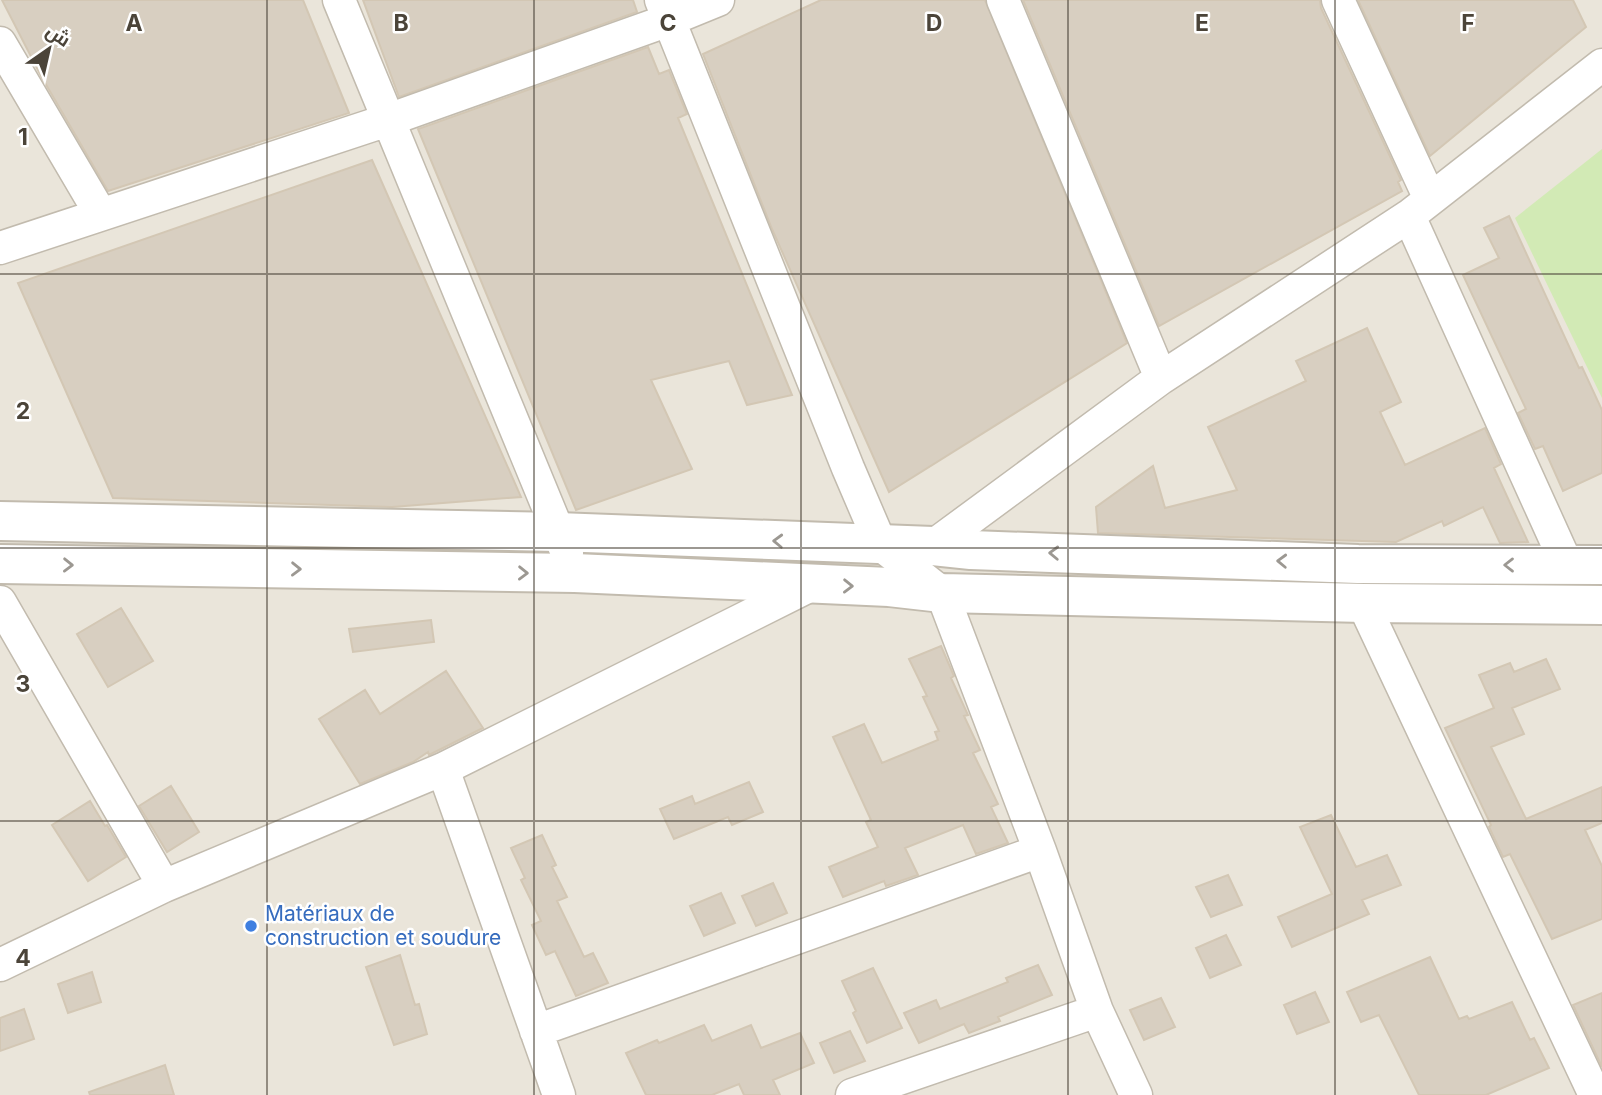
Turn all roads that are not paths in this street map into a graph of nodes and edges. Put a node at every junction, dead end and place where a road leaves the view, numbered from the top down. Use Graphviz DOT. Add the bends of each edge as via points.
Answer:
graph roads {
  1 [pos="339,0"];
  2 [pos="718,0"];
  3 [pos="1003,0"];
  4 [pos="1338,0"];
  5 [pos="665,10"];
  6 [pos="0,43"];
  7 [pos="1602,65"];
  8 [pos="388,120"];
  9 [pos="1419,207"];
  10 [pos="100,214"];
  11 [pos="0,248"];
  12 [pos="1161,378"];
  13 [pos="0,521"];
  14 [pos="558,532"];
  15 [pos="881,545"];
  16 [pos="933,545"];
  17 [pos="0,564"];
  18 [pos="1584,565"];
  19 [pos="575,573"];
  20 [pos="811,585"];
  21 [pos="942,593"];
  22 [pos="0,602"];
  23 [pos="1363,603"];
  24 [pos="1602,605"];
  25 [pos="443,769"];
  26 [pos="1040,851"];
  27 [pos="164,886"];
  28 [pos="0,965"];
  29 [pos="1097,1012"];
  30 [pos="536,1031"];
  31 [pos="559,1095"];
  32 [pos="852,1095"];
  33 [pos="1136,1095"];
  34 [pos="1595,1095"];
  1 -- 8 [label="street"];
  2 -- 5 [label="street"];
  3 -- 12 [label="street"];
  4 -- 9 [label="street"];
  5 -- 8 [label="street"];
  5 -- 15 [label="street"];
  6 -- 10 [label="street"];
  7 -- 9 [label="street"];
  8 -- 10 [label="street"];
  8 -- 14 [label="street"];
  9 -- 12 [label="street"];
  9 -- 18 [label="street"];
  10 -- 11 [label="street"];
  12 -- 16 [label="street"];
  13 -- 14 [label="street"];
  15 -- 14 [label="street, one-way"];
  14 -- 19 [label="street"];
  15 -- 16 [label="street"];
  15 -- 21 [label="street"];
  18 -- 16 [label="street, one-way" via="1359,564"];
  17 -- 19 [label="street, one-way"];
  19 -- 20 [label="street"];
  20 -- 21 [label="street, one-way"];
  20 -- 25 [label="street"];
  21 -- 23 [label="street"];
  21 -- 26 [label="street"];
  22 -- 27 [label="street"];
  23 -- 24 [label="street"];
  23 -- 34 [label="street"];
  25 -- 27 [label="street"];
  25 -- 30 [label="street"];
  26 -- 29 [label="street"];
  26 -- 30 [label="street"];
  27 -- 28 [label="street"];
  29 -- 32 [label="street"];
  29 -- 33 [label="street"];
  30 -- 31 [label="street"];
}
